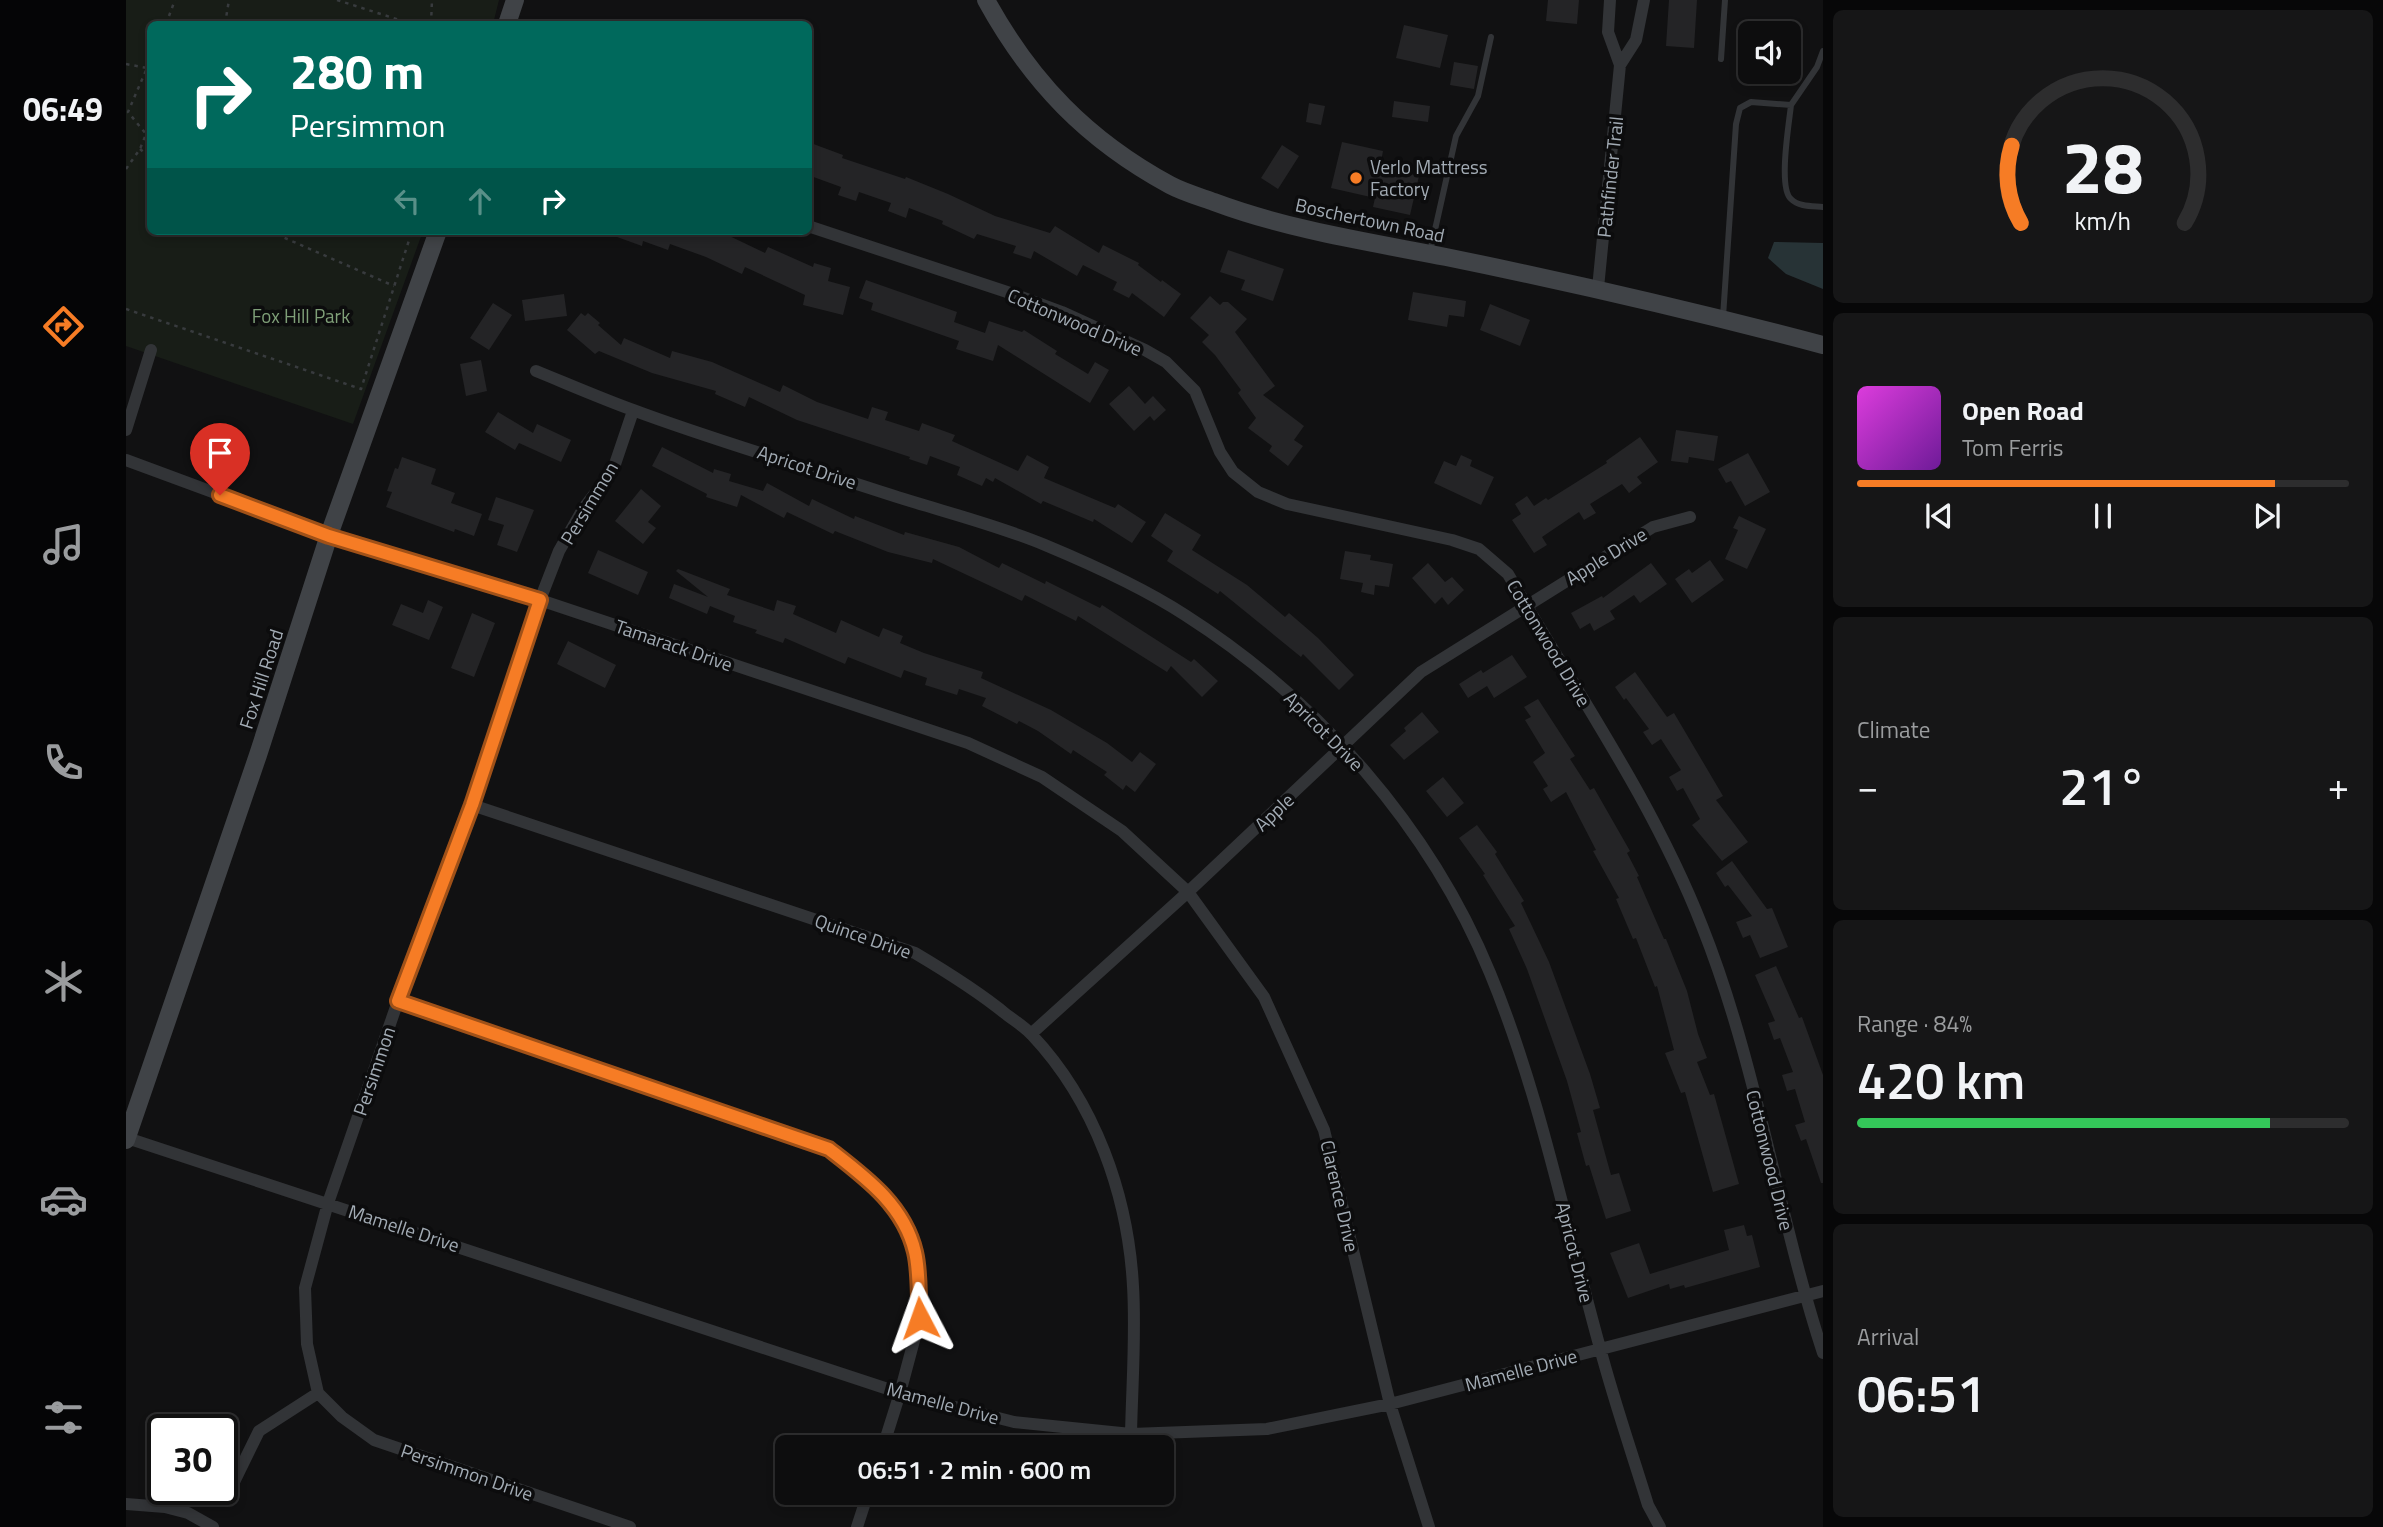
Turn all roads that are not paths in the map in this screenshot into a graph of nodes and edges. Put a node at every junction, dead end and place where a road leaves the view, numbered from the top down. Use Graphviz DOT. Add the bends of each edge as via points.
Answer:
graph roads {
  1 [pos="515,0"];
  2 [pos="986,0"];
  3 [pos="1609,0"];
  4 [pos="1643,0"];
  5 [pos="1725,0"];
  6 [pos="508,21"];
  7 [pos="1491,37"];
  8 [pos="1823,51"];
  9 [pos="1721,59"];
  10 [pos="1620,65"];
  11 [pos="1791,105"];
  12 [pos="1823,207"];
  13 [pos="812,227"];
  14 [pos="437,235"];
  15 [pos="1430,254"];
  16 [pos="1598,288"];
  17 [pos="1722,319"];
  18 [pos="1823,345"];
  19 [pos="151,350"];
  20 [pos="536,372"];
  21 [pos="634,411"];
  22 [pos="126,430"];
  23 [pos="126,460"];
  24 [pos="1690,517"];
  25 [pos="329,536"];
  26 [pos="540,600"];
  27 [pos="1526,606"];
  28 [pos="1343,747"];
  29 [pos="472,805"];
  30 [pos="1188,892"];
  31 [pos="398,1001"];
  32 [pos="1031,1034"];
  33 [pos="126,1139"];
  34 [pos="328,1203"];
  35 [pos="1823,1291"];
  36 [pos="1804,1296"];
  37 [pos="1600,1349"];
  38 [pos="1823,1353"];
  39 [pos="318,1393"];
  40 [pos="900,1393"];
  41 [pos="1390,1404"];
  42 [pos="1131,1434"];
  43 [pos="887,1435"];
  44 [pos="238,1474"];
  45 [pos="126,1504"];
  46 [pos="864,1505"];
  47 [pos="213,1527"];
  48 [pos="630,1527"];
  49 [pos="857,1527"];
  50 [pos="1429,1527"];
  51 [pos="1660,1527"];
  1 -- 6 [label="street"];
  2 -- 15 [label="street, Boschertown Road" via="1039,80 1066,111 1096,138 1172,187 1291,226"];
  3 -- 10 [label="street, Pathfinder Trail" via="1608,32"];
  4 -- 10 [label="street, Pathfinder Trail" via="1636,40"];
  5 -- 9 [label="lane"];
  7 -- 15 [label="lane" via="1478,96 1457,136"];
  8 -- 11 [label="lane"];
  10 -- 16 [label="street, Pathfinder Trail"];
  11 -- 12 [label="lane" via="1784,188 1792,201"];
  11 -- 17 [label="lane" via="1751,103 1740,108"];
  13 -- 27 [label="street, Cottonwood Drive" via="1051,308 1145,350 1166,362 1195,391 1220,452 1233,472 1258,492 1287,504 1479,550 1508,575"];
  14 -- 25 [label="street, Fox Hill Road"];
  15 -- 16 [label="street, Boschertown Road"];
  16 -- 17 [label="street, Boschertown Road"];
  17 -- 18 [label="street, Boschertown Road"];
  19 -- 22 [label="street"];
  20 -- 21 [label="street, Apricot Drive"];
  21 -- 26 [label="street, Persimmon" via="613,470 559,551"];
  21 -- 28 [label="street, Apricot Drive" via="1042,544 1116,577 1184,614 1244,658"];
  23 -- 25 [label="street, Tamarack Drive"];
  24 -- 27 [label="street, Apple Drive" via="1653,527"];
  25 -- 26 [label="street, Tamarack Drive"];
  25 -- 33 [label="street, Fox Hill Road"];
  26 -- 29 [label="street, Persimmon"];
  26 -- 30 [label="street, Tamarack Drive" via="968,743 1042,777 1122,831"];
  27 -- 28 [label="street, Apple" via="1421,672"];
  27 -- 36 [label="street, Cottonwood Drive" via="1645,805 1702,927 1729,1000"];
  28 -- 30 [label="street, Apple"];
  28 -- 37 [label="street, Apricot Drive" via="1400,815 1449,888 1489,970 1543,1126"];
  29 -- 31 [label="street, Persimmon"];
  29 -- 32 [label="street, Quince Drive" via="915,953 976,989"];
  30 -- 32 [label="street, Apple"];
  30 -- 41 [label="street, Clarence Drive" via="1264,997 1324,1130"];
  31 -- 34 [label="street, Persimmon"];
  31 -- 40 [label="street" via="829,1149 871,1181 902,1220 915,1252 920,1318"];
  32 -- 42 [label="street, Quince Drive" via="1068,1082 1091,1122 1126,1222 1133,1286"];
  33 -- 34 [label="street, Mamelle Drive"];
  34 -- 39 [label="street, Persimmon" via="306,1288 307,1344"];
  34 -- 40 [label="street, Mamelle Drive"];
  35 -- 36 [label="street, Mamelle Drive"];
  36 -- 37 [label="street, Mamelle Drive"];
  36 -- 38 [label="street, Cottonwood Drive"];
  37 -- 41 [label="street, Mamelle Drive"];
  37 -- 51 [label="street, Apricot Drive" via="1648,1505"];
  39 -- 44 [label="street" via="259,1431"];
  39 -- 48 [label="street, Persimmon Drive" via="374,1440"];
  40 -- 42 [label="street, Mamelle Drive" via="1014,1422"];
  40 -- 43 [label="street"];
  41 -- 42 [label="street, Mamelle Drive" via="1268,1429"];
  41 -- 50 [label="street, Clarence Drive"];
  45 -- 47 [label="street" via="188,1513"];
  46 -- 49 [label="street"];
}
